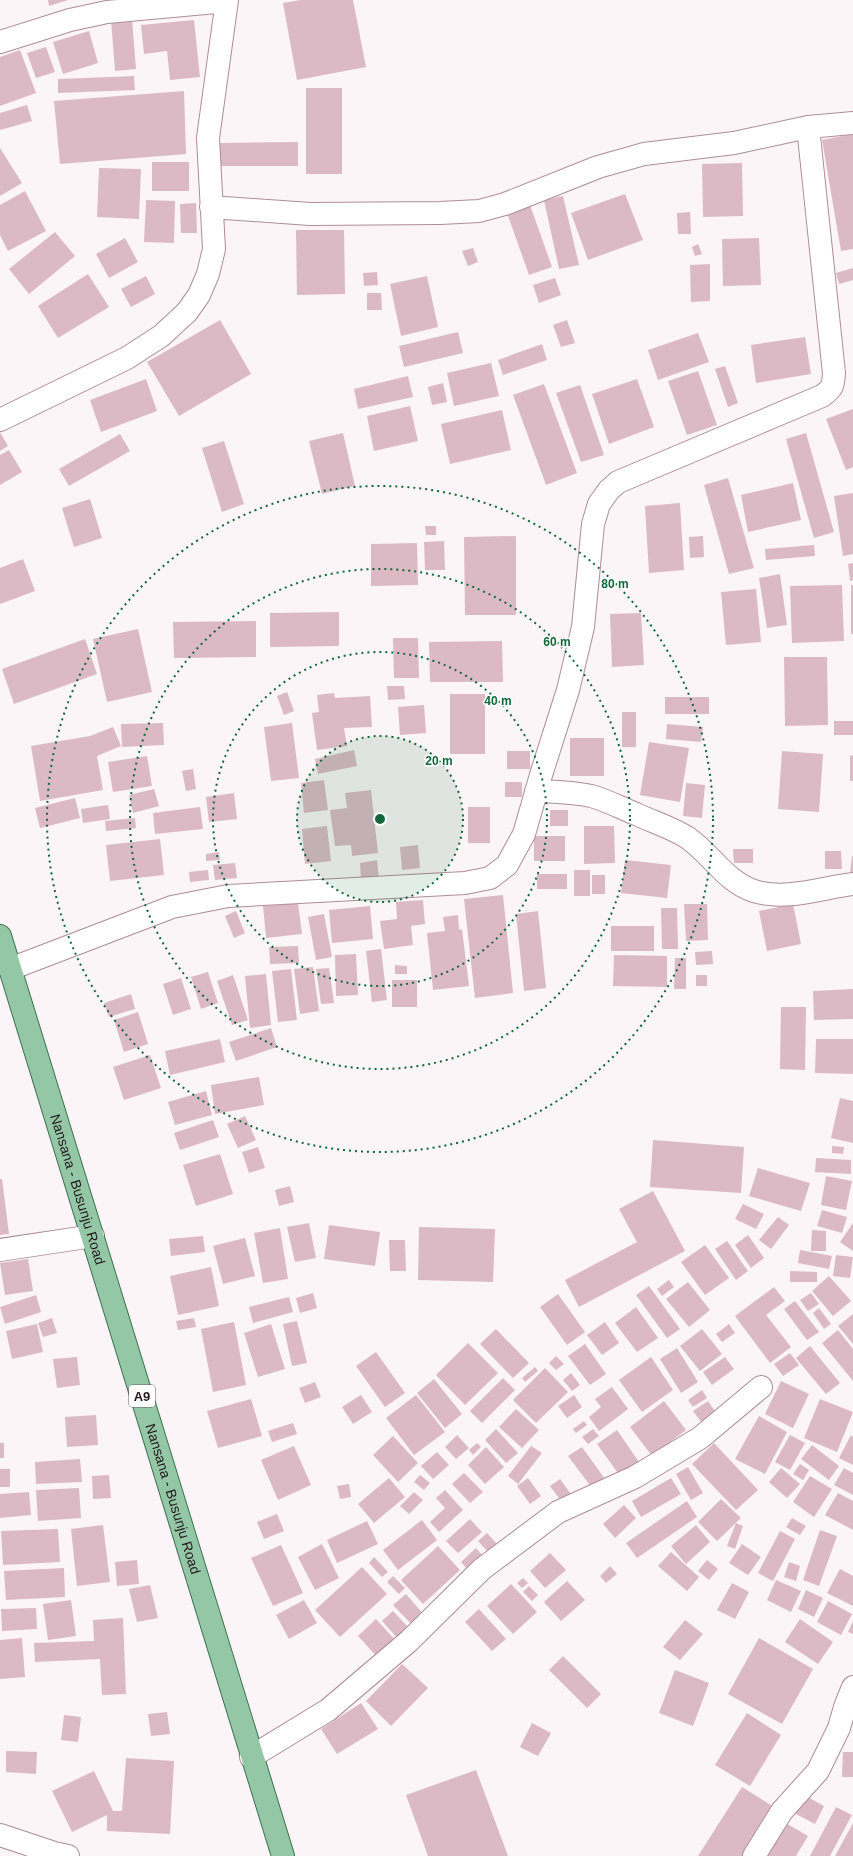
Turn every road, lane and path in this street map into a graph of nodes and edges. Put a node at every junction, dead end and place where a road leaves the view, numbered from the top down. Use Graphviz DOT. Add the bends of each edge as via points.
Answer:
graph roads {
  1 [pos="227,0"];
  2 [pos="0,42"];
  3 [pos="853,123"];
  4 [pos="808,127"];
  5 [pos="211,207"];
  6 [pos="0,420"];
  7 [pos="536,791"];
  8 [pos="853,884"];
  9 [pos="0,936"];
  10 [pos="10,969"];
  11 [pos="93,1236"];
  12 [pos="0,1250"];
  13 [pos="762,1387"];
  14 [pos="853,1687"];
  15 [pos="252,1757"];
  16 [pos="0,1835"];
  17 [pos="68,1856"];
  18 [pos="283,1856"];
  19 [pos="754,1856"];
  1 -- 2 [label="street" via="107,12 70,20"];
  1 -- 5 [label="street" via="208,138"];
  3 -- 4 [label="street"];
  4 -- 5 [label="street" via="734,143 644,154 598,167 505,204 479,211 440,214 310,214"];
  4 -- 7 [label="street" via="834,372 831,390 630,476 609,490 599,504 594,524 583,627 570,683"];
  5 -- 6 [label="street" via="214,248 208,274 199,295 186,312 161,336 127,358"];
  7 -- 8 [label="street" via="592,796 672,830 694,843 730,879 755,892 803,893"];
  7 -- 10 [label="street" via="524,834 507,865 490,878 465,883 228,896 179,905"];
  9 -- 10 [label="main road, Nansana - Busunju Road / A9"];
  10 -- 11 [label="main road, Nansana - Busunju Road / A9"];
  11 -- 12 [label="street"];
  11 -- 15 [label="main road, Nansana - Busunju Road / A9"];
  13 -- 15 [label="street" via="700,1438 635,1477 558,1512 482,1569 409,1641 328,1710"];
  14 -- 19 [label="street" via="844,1707 839,1728 818,1771 782,1811"];
  15 -- 18 [label="main road, Nansana - Busunju Road / A9"];
  16 -- 17 [label="street"];
}
